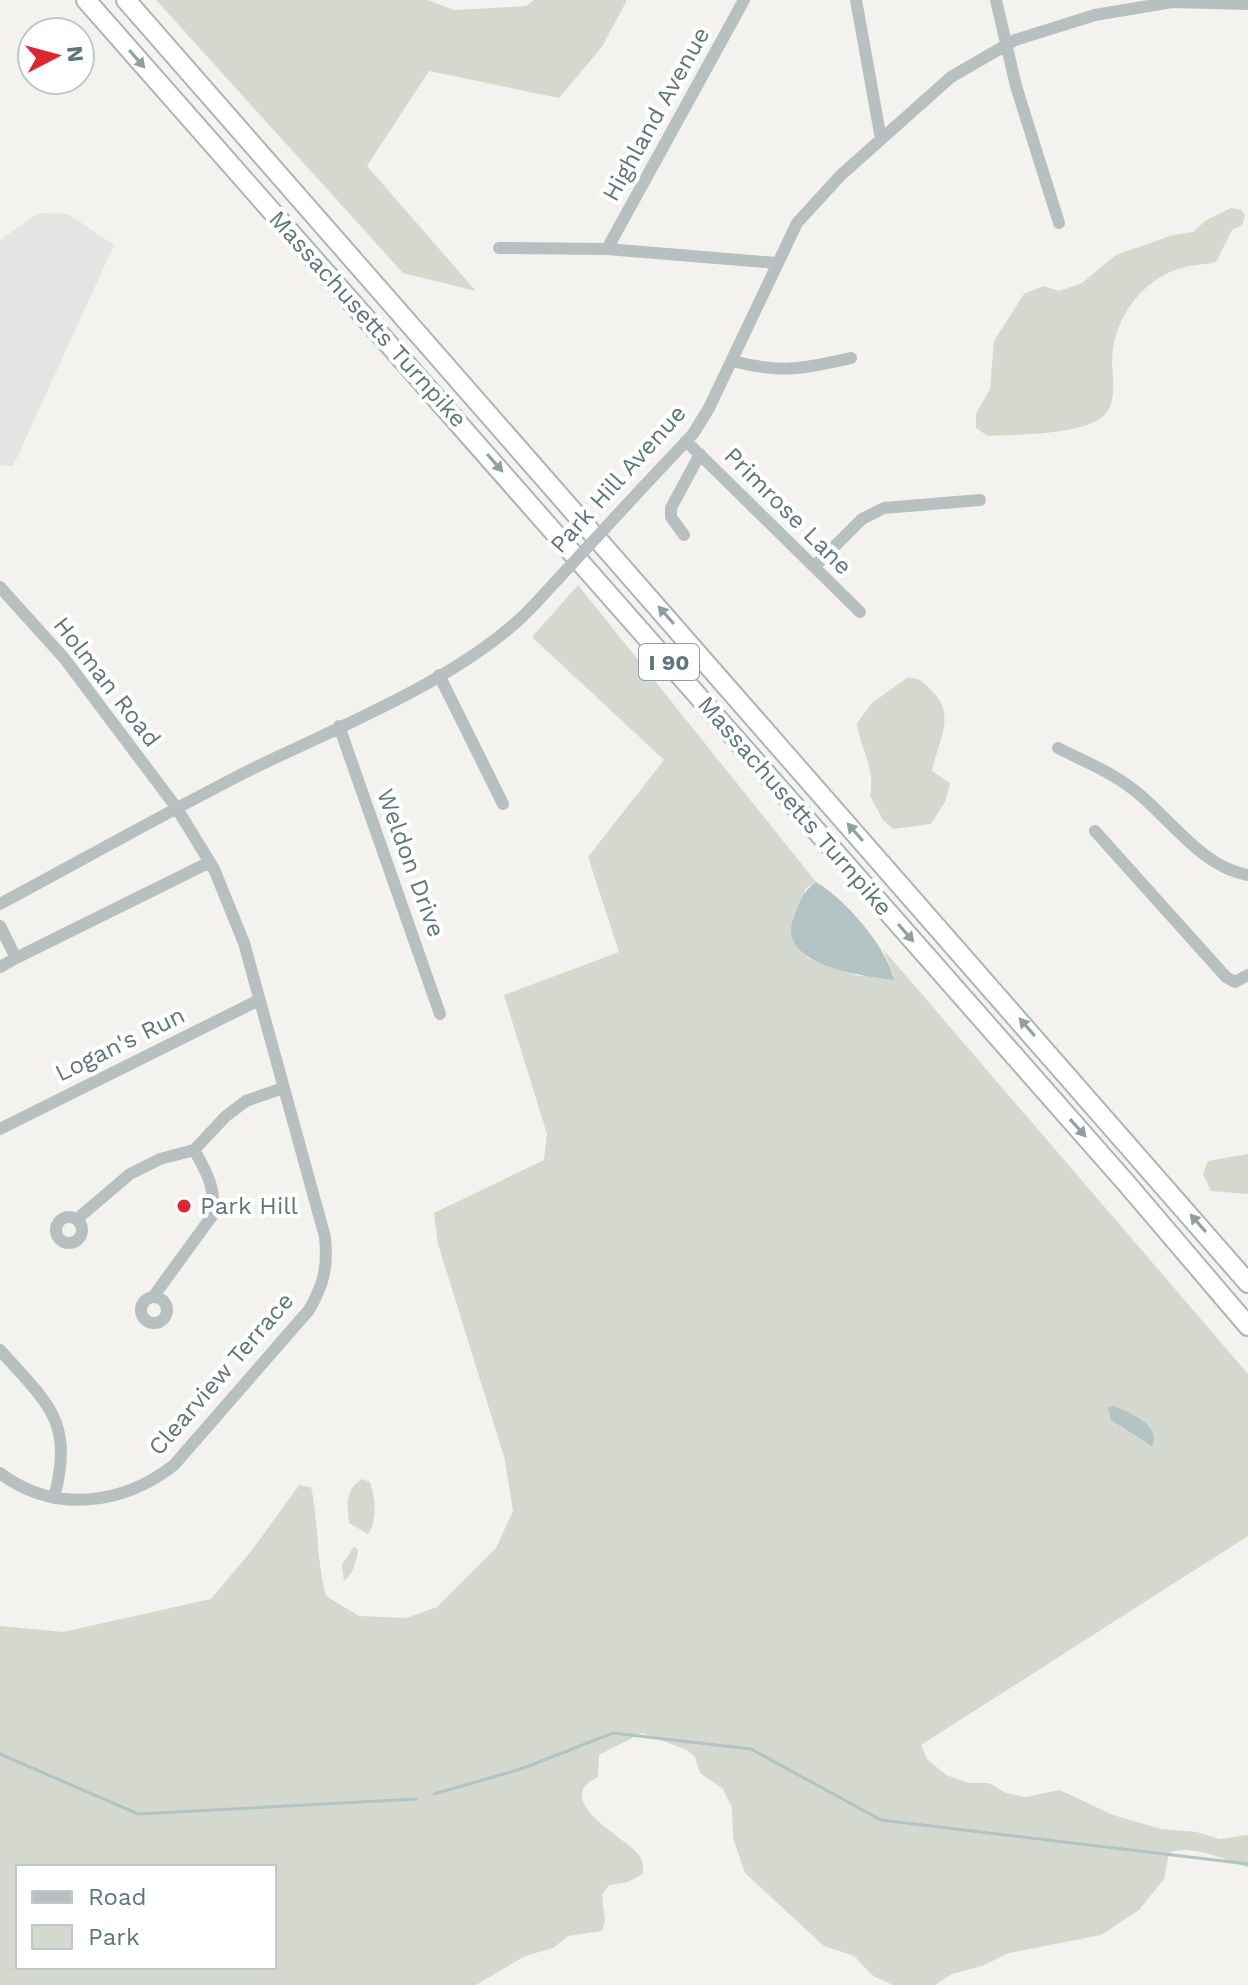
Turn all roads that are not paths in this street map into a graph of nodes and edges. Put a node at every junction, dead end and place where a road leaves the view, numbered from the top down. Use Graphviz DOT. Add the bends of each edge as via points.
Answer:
graph roads {
  1 [pos="86,0"];
  2 [pos="126,0"];
  3 [pos="744,0"];
  4 [pos="856,0"];
  5 [pos="996,0"];
  6 [pos="1168,2"];
  7 [pos="1248,4"];
  8 [pos="1007,43"];
  9 [pos="881,139"];
  10 [pos="1059,223"];
  11 [pos="499,248"];
  12 [pos="607,249"];
  13 [pos="776,263"];
  14 [pos="851,358"];
  15 [pos="733,361"];
  16 [pos="686,441"];
  17 [pos="700,454"];
  18 [pos="980,500"];
  19 [pos="684,535"];
  20 [pos="814,567"];
  21 [pos="0,587"];
  22 [pos="860,612"];
  23 [pos="439,675"];
  24 [pos="339,726"];
  25 [pos="1058,748"];
  26 [pos="503,804"];
  27 [pos="176,807"];
  28 [pos="1095,831"];
  29 [pos="210,862"];
  30 [pos="1248,875"];
  31 [pos="0,904"];
  32 [pos="0,926"];
  33 [pos="16,958"];
  34 [pos="0,967"];
  35 [pos="1248,975"];
  36 [pos="259,1000"];
  37 [pos="440,1014"];
  38 [pos="283,1088"];
  39 [pos="0,1129"];
  40 [pos="194,1150"];
  41 [pos="77,1219"];
  42 [pos="1248,1283"];
  43 [pos="153,1297"];
  44 [pos="1248,1326"];
  45 [pos="0,1350"];
  46 [pos="0,1473"];
  47 [pos="54,1498"];
  1 -- 44 [label="highway, Massachusetts Turnpike / I 90, one-way"];
  42 -- 2 [label="highway, Massachusetts Turnpike / I 90, one-way"];
  3 -- 12 [label="street, Highland Avenue"];
  4 -- 9 [label="street"];
  5 -- 8 [label="street"];
  6 -- 7 [label="street, Park Hill Avenue"];
  6 -- 8 [label="street, Park Hill Avenue" via="1095,15"];
  8 -- 9 [label="street, Park Hill Avenue" via="951,77"];
  8 -- 10 [label="street"];
  9 -- 13 [label="street, Park Hill Avenue" via="803,215"];
  11 -- 12 [label="street"];
  12 -- 13 [label="street"];
  13 -- 15 [label="street, Park Hill Avenue"];
  14 -- 15 [label="street" via="794,371"];
  15 -- 16 [label="street, Park Hill Avenue"];
  16 -- 17 [label="street, Primrose Lane"];
  16 -- 23 [label="street, Park Hill Avenue, bridge" via="502,636"];
  17 -- 19 [label="street" via="671,508"];
  17 -- 20 [label="street, Primrose Lane"];
  18 -- 20 [label="street" via="884,508 862,519"];
  20 -- 22 [label="street, Primrose Lane"];
  21 -- 27 [label="street, Holman Road" via="64,658"];
  23 -- 24 [label="street, Park Hill Avenue"];
  23 -- 26 [label="street"];
  24 -- 27 [label="street, Park Hill Avenue"];
  24 -- 37 [label="street, Weldon Drive"];
  25 -- 30 [label="street" via="1115,776 1195,847"];
  27 -- 29 [label="street, Clearview Terrace"];
  27 -- 31 [label="street, Park Hill Avenue"];
  28 -- 35 [label="street" via="1226,977 1235,982"];
  29 -- 33 [label="street"];
  29 -- 36 [label="street, Clearview Terrace" via="244,943"];
  32 -- 33 [label="street"];
  33 -- 34 [label="street"];
  36 -- 38 [label="street, Clearview Terrace"];
  36 -- 39 [label="street, Logan's Run"];
  38 -- 40 [label="street" via="246,1101"];
  38 -- 47 [label="street, Clearview Terrace" via="325,1237 323,1287 309,1310 162,1475 126,1494 99,1500"];
  40 -- 41 [label="street" via="130,1174"];
  40 -- 43 [label="street" via="209,1176 215,1201 212,1216"];
  45 -- 47 [label="street" via="38,1393 58,1427 63,1462"];
  46 -- 47 [label="street, Clearview Terrace" via="16,1485"];
}
